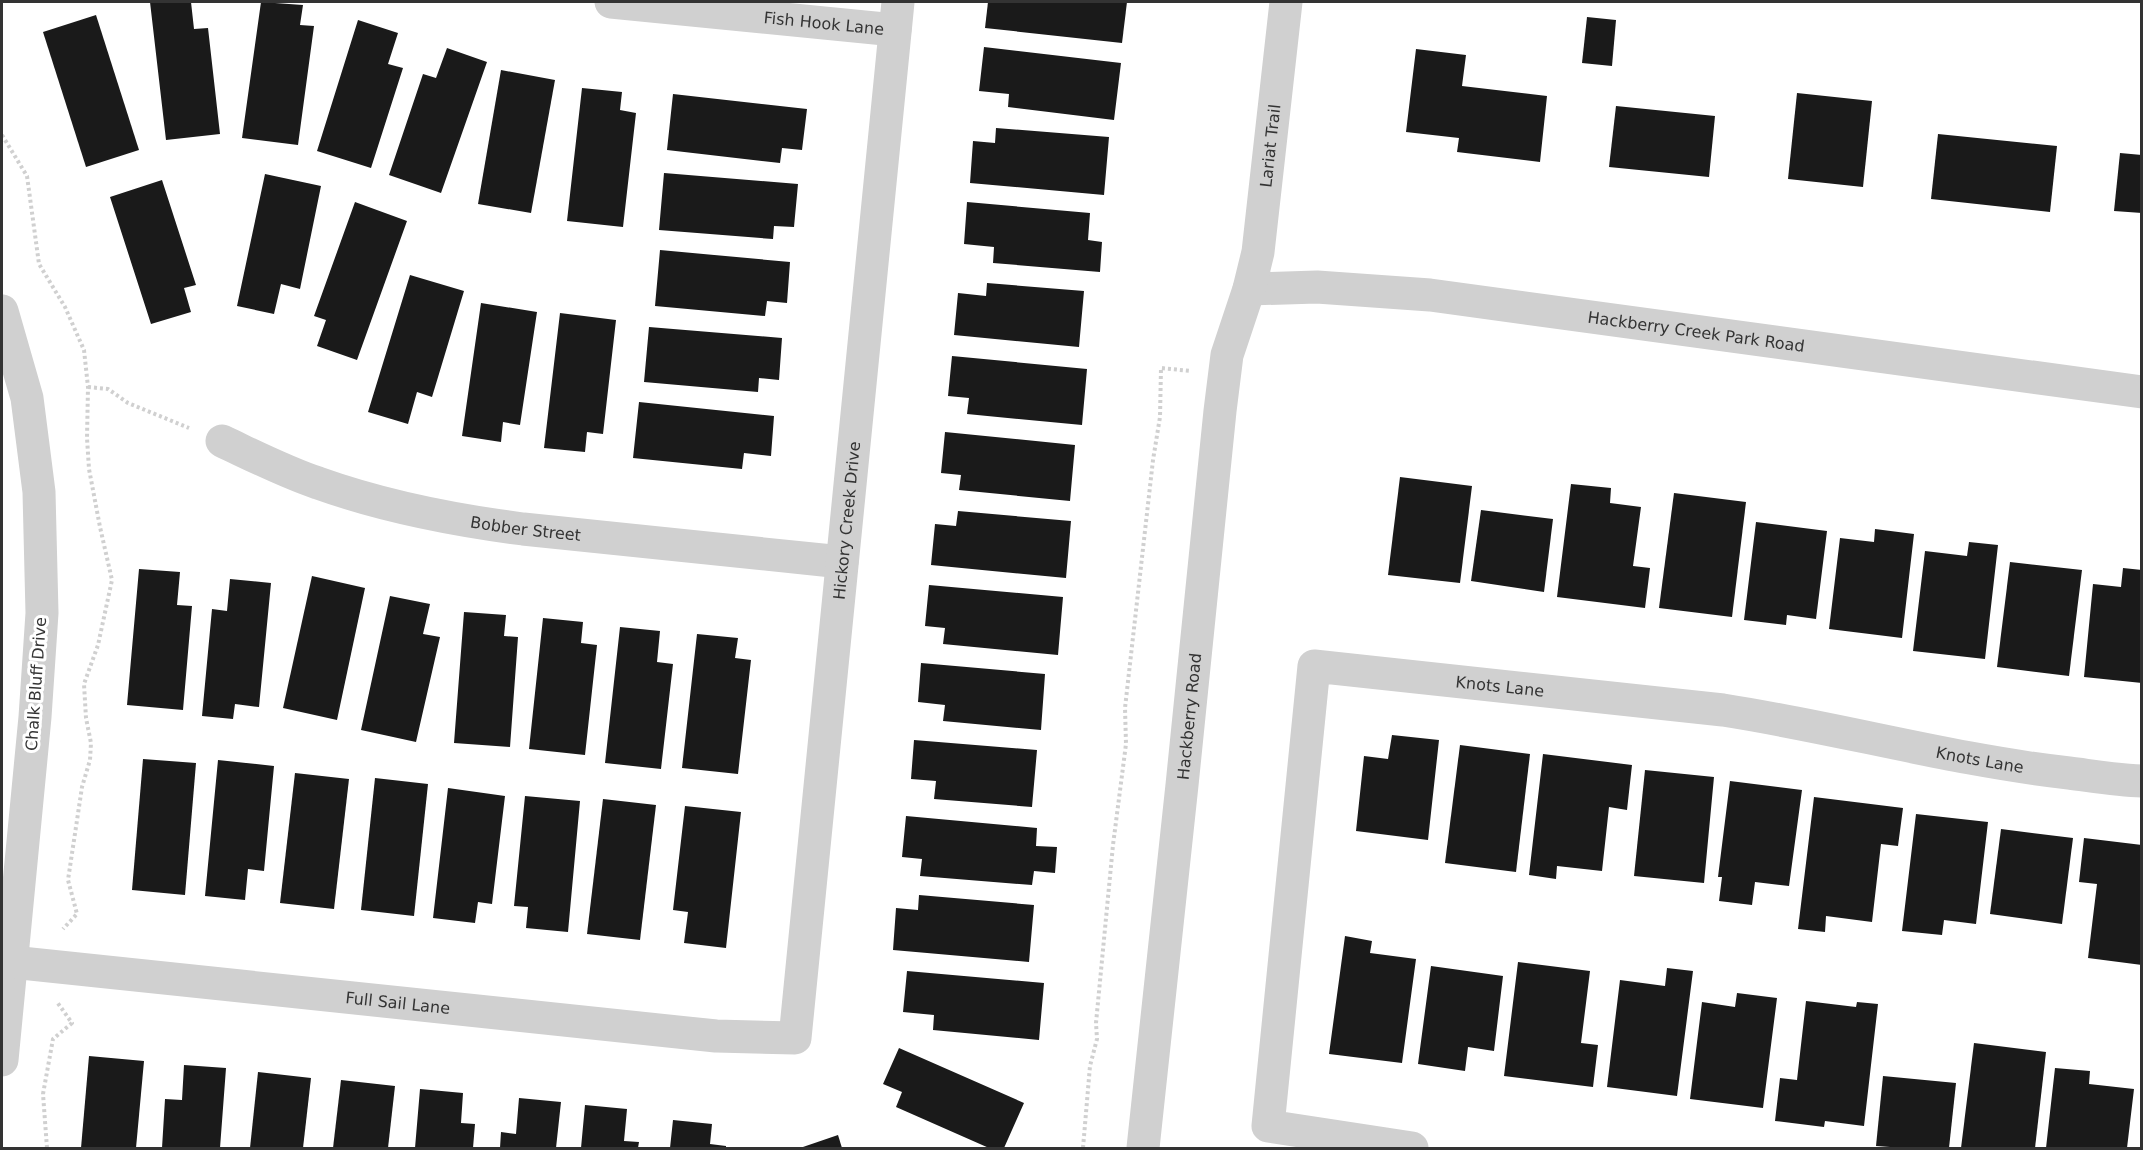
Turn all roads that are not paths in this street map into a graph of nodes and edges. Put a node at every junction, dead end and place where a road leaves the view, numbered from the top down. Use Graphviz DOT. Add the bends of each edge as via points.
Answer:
graph roads {
  1 [pos="611,2"];
  2 [pos="1286,2"];
  3 [pos="897,16"];
  4 [pos="1249,289"];
  5 [pos="2,311"];
  6 [pos="2142,392"];
  7 [pos="14,401"];
  8 [pos="222,441"];
  9 [pos="842,562"];
  10 [pos="2142,781"];
  11 [pos="6,961"];
  12 [pos="795,1038"];
  13 [pos="2,1059"];
  14 [pos="1143,1149"];
  15 [pos="1412,1149"];
  1 -- 3 [label="street, Fish Hook Lane"];
  2 -- 4 [label="street, Lariat Trail" via="1258,252"];
  3 -- 9 [label="street, Hickory Creek Drive"];
  4 -- 6 [label="street, Hackberry Creek Park Road" via="1317,287 1430,295"];
  4 -- 14 [label="street, Hackberry Road" via="1224,375"];
  5 -- 7 [label="street, Chalk Bluff Drive"];
  7 -- 11 [label="street, Chalk Bluff Drive" via="39,492 42,613 35,717"];
  8 -- 9 [label="street, Bobber Street" via="318,483 419,513 471,523"];
  9 -- 12 [label="street, Hickory Creek Drive"];
  10 -- 15 [label="street, Knots Lane" via="2028,768 1723,710 1314,666 1268,1126"];
  11 -- 12 [label="street, Full Sail Lane" via="716,1036"];
  11 -- 13 [label="street, Chalk Bluff Drive"];
}
